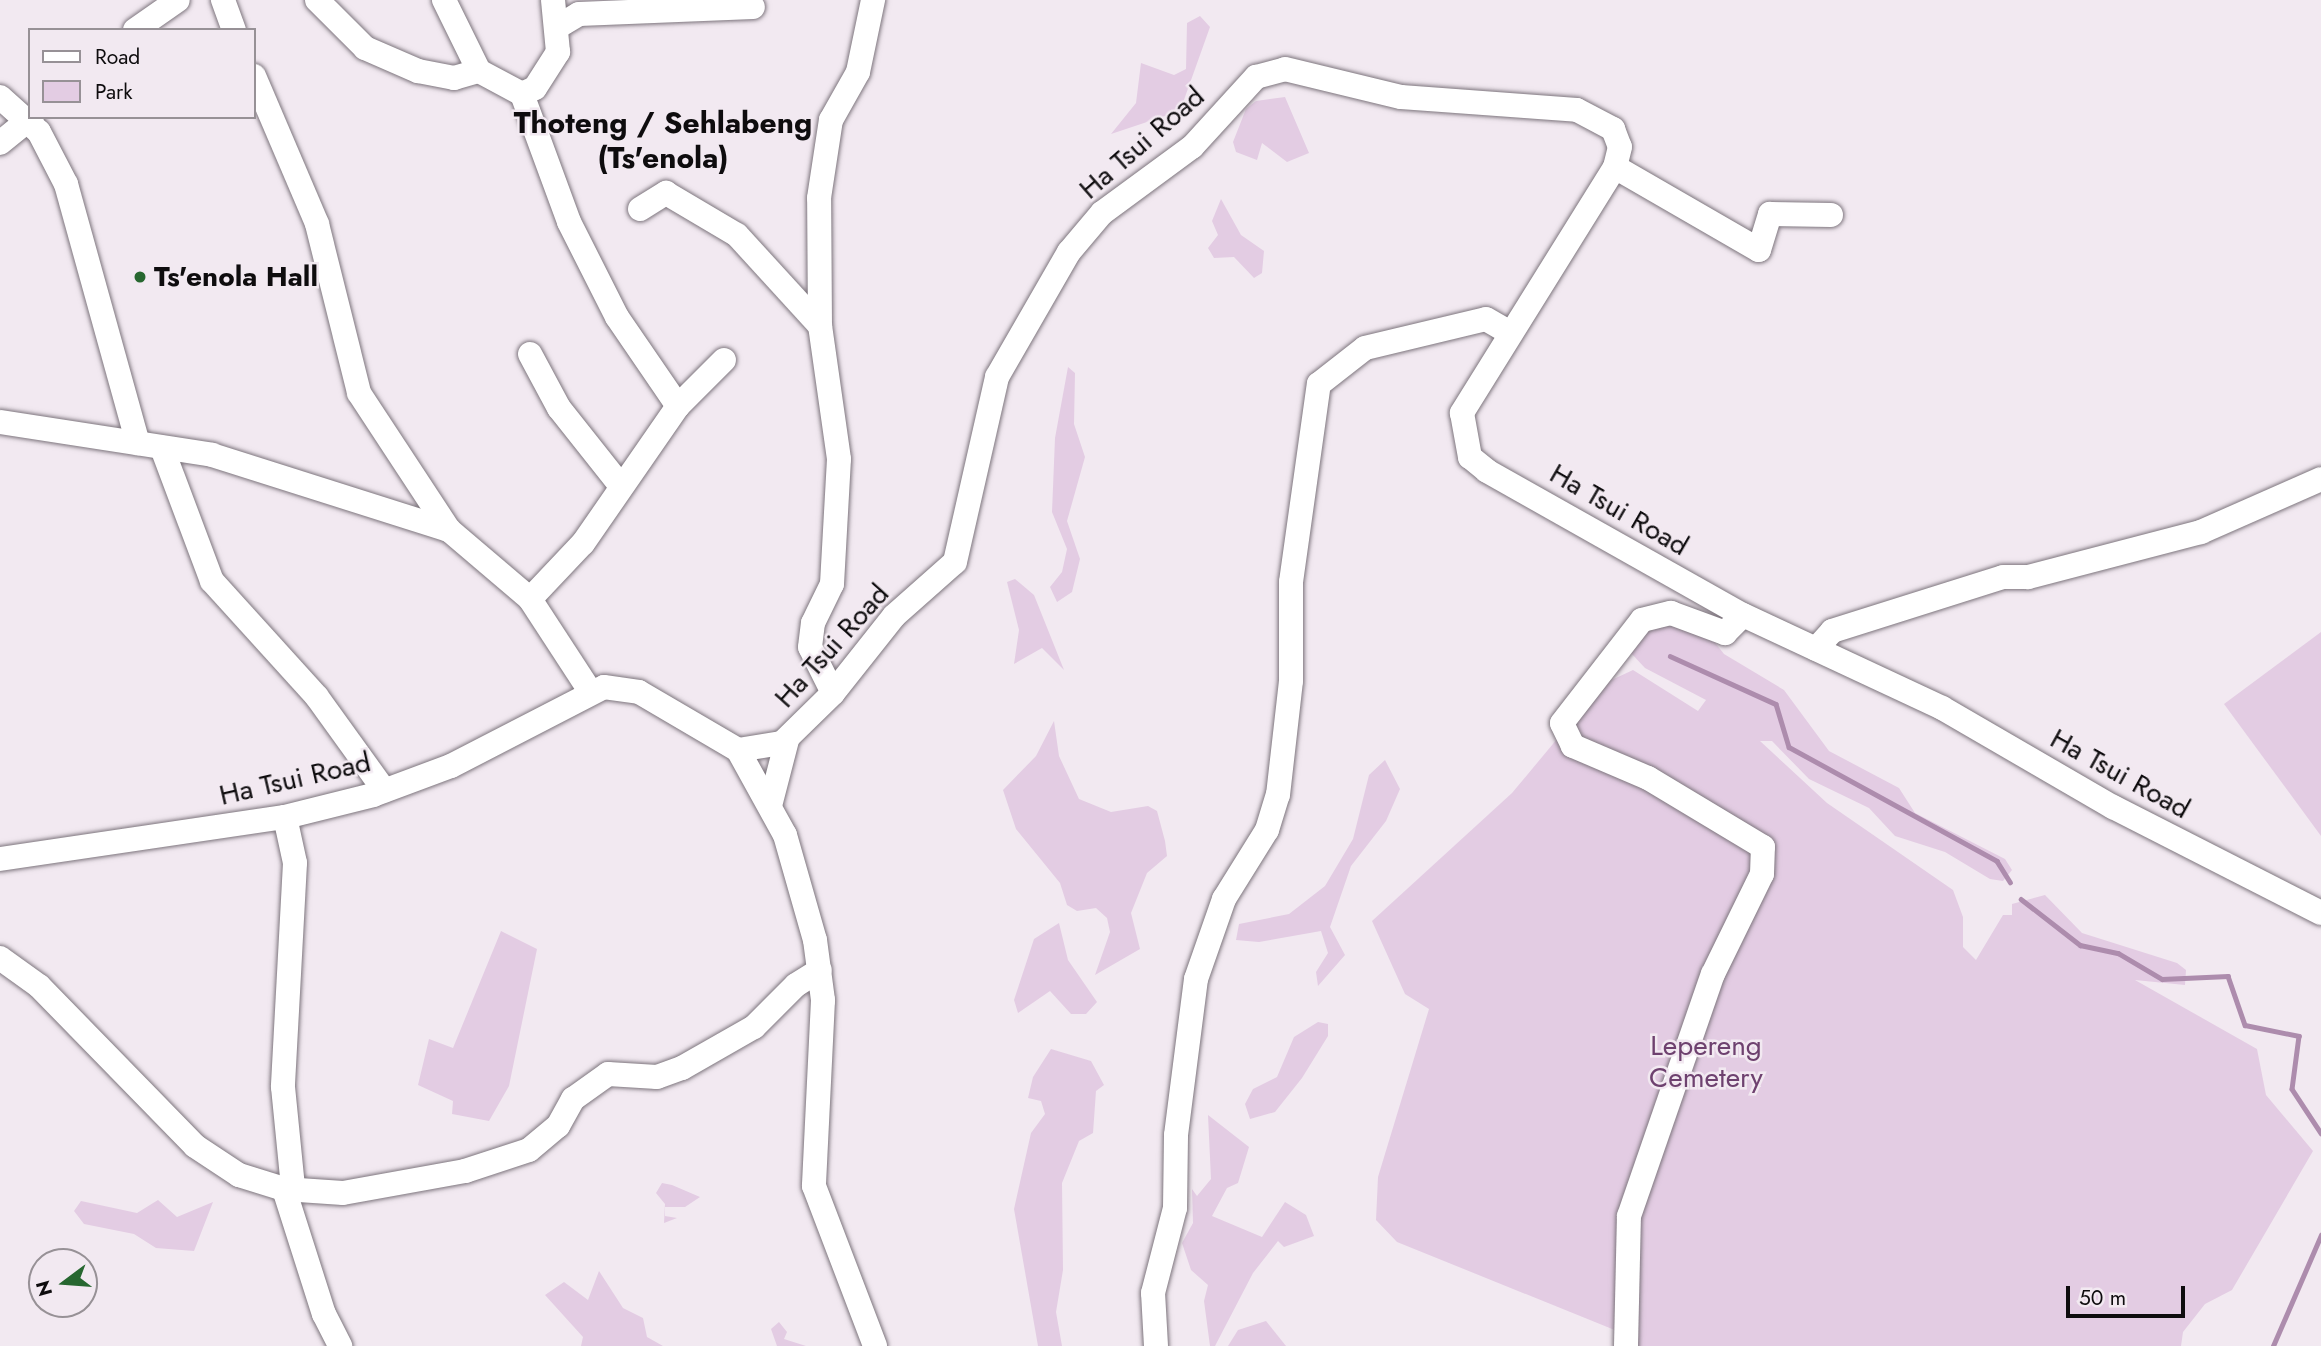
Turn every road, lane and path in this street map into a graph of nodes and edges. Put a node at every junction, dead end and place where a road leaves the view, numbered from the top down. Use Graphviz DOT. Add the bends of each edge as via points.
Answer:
graph roads {
  1 [pos="178,0"];
  2 [pos="223,0"];
  3 [pos="317,0"];
  4 [pos="444,0"];
  5 [pos="553,0"];
  6 [pos="873,0"];
  7 [pos="680,4"];
  8 [pos="754,7"];
  9 [pos="559,26"];
  10 [pos="138,28"];
  11 [pos="233,28"];
  12 [pos="480,71"];
  13 [pos="256,81"];
  14 [pos="522,94"];
  15 [pos="0,97"];
  16 [pos="28,117"];
  17 [pos="29,119"];
  18 [pos="31,119"];
  19 [pos="0,143"];
  20 [pos="1615,167"];
  21 [pos="640,209"];
  22 [pos="1831,215"];
  23 [pos="820,326"];
  24 [pos="1510,332"];
  25 [pos="530,354"];
  26 [pos="724,360"];
  27 [pos="678,406"];
  28 [pos="0,422"];
  29 [pos="138,443"];
  30 [pos="162,448"];
  31 [pos="2321,479"];
  32 [pos="620,485"];
  33 [pos="449,530"];
  34 [pos="530,599"];
  35 [pos="1743,615"];
  36 [pos="1816,649"];
  37 [pos="590,691"];
  38 [pos="833,693"];
  39 [pos="787,740"];
  40 [pos="738,750"];
  41 [pos="384,790"];
  42 [pos="771,802"];
  43 [pos="285,817"];
  44 [pos="0,859"];
  45 [pos="2321,913"];
  46 [pos="0,958"];
  47 [pos="820,971"];
  48 [pos="289,1189"];
  49 [pos="873,1345"];
  50 [pos="340,1346"];
  51 [pos="1156,1346"];
  52 [pos="1626,1346"];
  1 -- 10 [label="street"];
  2 -- 11 [label="street"];
  3 -- 12 [label="street" via="365,48 418,71 454,78"];
  4 -- 12 [label="street"];
  5 -- 9 [label="street"];
  6 -- 23 [label="street" via="858,72 831,120 818,198"];
  7 -- 8 [label="street"];
  7 -- 9 [label="street" via="579,14"];
  9 -- 14 [label="street" via="558,52 535,88"];
  12 -- 14 [label="street"];
  13 -- 33 [label="street" via="317,224 359,393"];
  14 -- 27 [label="street" via="569,222 611,305"];
  15 -- 16 [label="street"];
  17 -- 19 [label="street"];
  18 -- 29 [label="street" via="58,165 77,216"];
  20 -- 22 [label="street" via="1759,250 1770,214"];
  20 -- 24 [label="street, Ha Tsui Road"];
  20 -- 38 [label="street, Ha Tsui Road" via="1620,147 1613,129 1577,110 1401,97 1285,69 1256,77 1192,147 1102,213 1037,299 997,377 955,562 878,633"];
  21 -- 23 [label="street" via="666,193 737,235"];
  23 -- 38 [label="street" via="839,459 832,584 813,622 810,648"];
  24 -- 35 [label="street, Ha Tsui Road" via="1462,413 1470,457"];
  24 -- 51 [label="street" via="1486,319 1365,348 1319,384 1290,582 1291,681 1279,795 1267,830 1224,899 1196,979 1177,1135 1175,1208 1153,1293"];
  25 -- 32 [label="street" via="559,408"];
  26 -- 27 [label="street"];
  27 -- 32 [label="street"];
  28 -- 29 [label="street"];
  29 -- 30 [label="street"];
  30 -- 33 [label="street" via="212,455"];
  30 -- 41 [label="street" via="212,580 317,697"];
  31 -- 36 [label="street" via="2201,532 2028,577 2003,577 1832,631"];
  32 -- 34 [label="street" via="583,543"];
  33 -- 34 [label="street"];
  34 -- 37 [label="street"];
  35 -- 36 [label="street, Ha Tsui Road"];
  35 -- 52 [label="street" via="1725,633 1671,613 1642,621 1562,723 1573,746 1648,778 1763,847 1762,874 1713,974 1632,1206 1623,1305"];
  36 -- 45 [label="street, Ha Tsui Road" via="1942,708 2113,807"];
  37 -- 40 [label="street, Ha Tsui Road" via="620,687 639,692"];
  37 -- 41 [label="street, Ha Tsui Road" via="451,766"];
  38 -- 39 [label="street, Ha Tsui Road"];
  39 -- 40 [label="street, Ha Tsui Road" via="766,750"];
  39 -- 42 [label="street"];
  40 -- 42 [label="street"];
  41 -- 43 [label="street, Ha Tsui Road"];
  42 -- 47 [label="street" via="806,904"];
  43 -- 44 [label="street, Ha Tsui Road"];
  43 -- 48 [label="street" via="295,863 283,1087"];
  46 -- 48 [label="street" via="39,986 195,1146 239,1175"];
  47 -- 48 [label="street" via="796,985 754,1027 681,1068 657,1077 608,1074 573,1099 558,1126 529,1150 398,1185 343,1193"];
  47 -- 49 [label="street" via="814,1186"];
  48 -- 50 [label="street" via="324,1314"];
}
